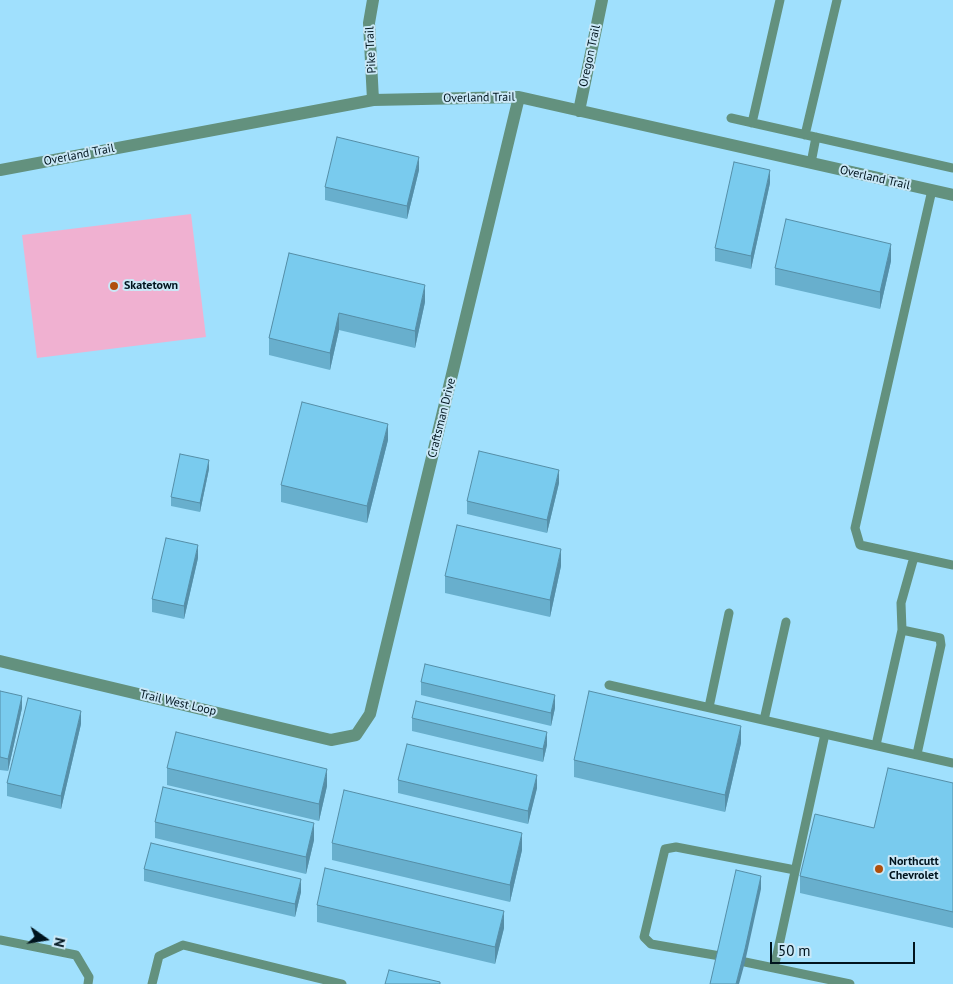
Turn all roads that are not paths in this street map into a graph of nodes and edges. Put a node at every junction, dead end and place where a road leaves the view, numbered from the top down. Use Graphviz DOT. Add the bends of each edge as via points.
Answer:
graph roads {
  1 [pos="373,0"];
  2 [pos="602,0"];
  3 [pos="780,0"];
  4 [pos="837,0"];
  5 [pos="519,97"];
  6 [pos="373,100"];
  7 [pos="579,111"];
  8 [pos="731,118"];
  9 [pos="752,123"];
  10 [pos="805,135"];
  11 [pos="816,137"];
  12 [pos="811,163"];
  13 [pos="953,168"];
  14 [pos="0,170"];
  15 [pos="932,190"];
  16 [pos="953,195"];
  17 [pos="914,557"];
  18 [pos="953,565"];
  19 [pos="729,613"];
  20 [pos="786,622"];
  21 [pos="902,630"];
  22 [pos="0,661"];
  23 [pos="609,684"];
  24 [pos="709,707"];
  25 [pos="764,720"];
  26 [pos="826,734"];
  27 [pos="356,735"];
  28 [pos="876,745"];
  29 [pos="917,754"];
  30 [pos="953,762"];
  31 [pos="795,870"];
  32 [pos="0,940"];
  33 [pos="720,956"];
  34 [pos="745,962"];
  35 [pos="774,968"];
  36 [pos="88,984"];
  37 [pos="152,984"];
  38 [pos="342,984"];
  39 [pos="850,984"];
  1 -- 6 [label="street, Pike Trail" via="369,23"];
  2 -- 7 [label="street, Oregon Trail"];
  3 -- 9 [label="lane"];
  4 -- 10 [label="lane"];
  5 -- 6 [label="street, Overland Trail"];
  5 -- 7 [label="street, Overland Trail"];
  5 -- 27 [label="street, Craftsman Drive" via="370,714"];
  6 -- 14 [label="street, Overland Trail"];
  7 -- 12 [label="street, Overland Trail"];
  8 -- 9 [label="lane"];
  9 -- 10 [label="lane"];
  10 -- 11 [label="lane"];
  11 -- 12 [label="lane"];
  11 -- 13 [label="lane"];
  12 -- 15 [label="street, Overland Trail"];
  15 -- 16 [label="street, Overland Trail"];
  15 -- 17 [label="lane" via="855,528 860,545"];
  17 -- 18 [label="lane"];
  17 -- 21 [label="lane" via="900,602"];
  19 -- 24 [label="lane"];
  20 -- 25 [label="lane"];
  21 -- 28 [label="lane"];
  21 -- 29 [label="lane" via="940,638 941,645"];
  22 -- 27 [label="street, Trail West Loop" via="331,740"];
  23 -- 24 [label="lane"];
  24 -- 25 [label="lane"];
  25 -- 26 [label="lane"];
  26 -- 28 [label="lane"];
  26 -- 31 [label="lane"];
  28 -- 29 [label="lane"];
  29 -- 30 [label="lane"];
  31 -- 33 [label="lane" via="676,847 665,849 644,937 650,944"];
  31 -- 35 [label="lane"];
  32 -- 36 [label="lane" via="76,955 89,977"];
  34 -- 35 [label="lane"];
  35 -- 39 [label="lane"];
  37 -- 38 [label="lane" via="159,956 183,945"];
}
